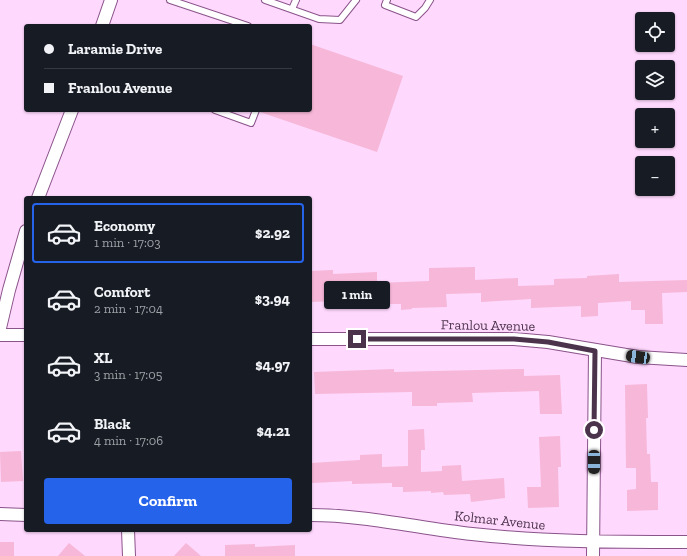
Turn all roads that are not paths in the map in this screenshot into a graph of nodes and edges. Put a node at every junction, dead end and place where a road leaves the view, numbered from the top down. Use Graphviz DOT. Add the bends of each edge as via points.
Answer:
graph roads {
  1 [pos="111,0"];
  2 [pos="170,0"];
  3 [pos="265,0"];
  4 [pos="296,0"];
  5 [pos="356,0"];
  6 [pos="387,0"];
  7 [pos="430,0"];
  8 [pos="292,9"];
  9 [pos="103,24"];
  10 [pos="242,24"];
  11 [pos="71,112"];
  12 [pos="221,112"];
  13 [pos="255,112"];
  14 [pos="39,196"];
  15 [pos="24,238"];
  16 [pos="0,328"];
  17 [pos="0,335"];
  18 [pos="24,335"];
  19 [pos="312,339"];
  20 [pos="595,351"];
  21 [pos="687,360"];
  22 [pos="0,514"];
  23 [pos="24,515"];
  24 [pos="312,515"];
  25 [pos="128,532"];
  26 [pos="593,542"];
  27 [pos="687,542"];
  28 [pos="128,556"];
  29 [pos="593,556"];
  1 -- 9 [label="street"];
  2 -- 10 [label="lane"];
  3 -- 8 [label="lane"];
  4 -- 8 [label="lane"];
  5 -- 8 [label="lane" via="340,20 319,19"];
  6 -- 7 [label="lane" via="384,5 416,17"];
  11 -- 14 [label="street"];
  12 -- 13 [label="lane" via="251,123"];
  15 -- 16 [label="street"];
  17 -- 18 [label="street"];
  19 -- 20 [label="street, Franlou Avenue" via="514,339 548,342"];
  20 -- 21 [label="street, Franlou Avenue"];
  20 -- 26 [label="street"];
  22 -- 23 [label="street"];
  24 -- 26 [label="street, Kolmar Avenue" via="367,519 522,539"];
  25 -- 28 [label="street"];
  26 -- 27 [label="street, Kolmar Avenue"];
  26 -- 29 [label="street"];
}
